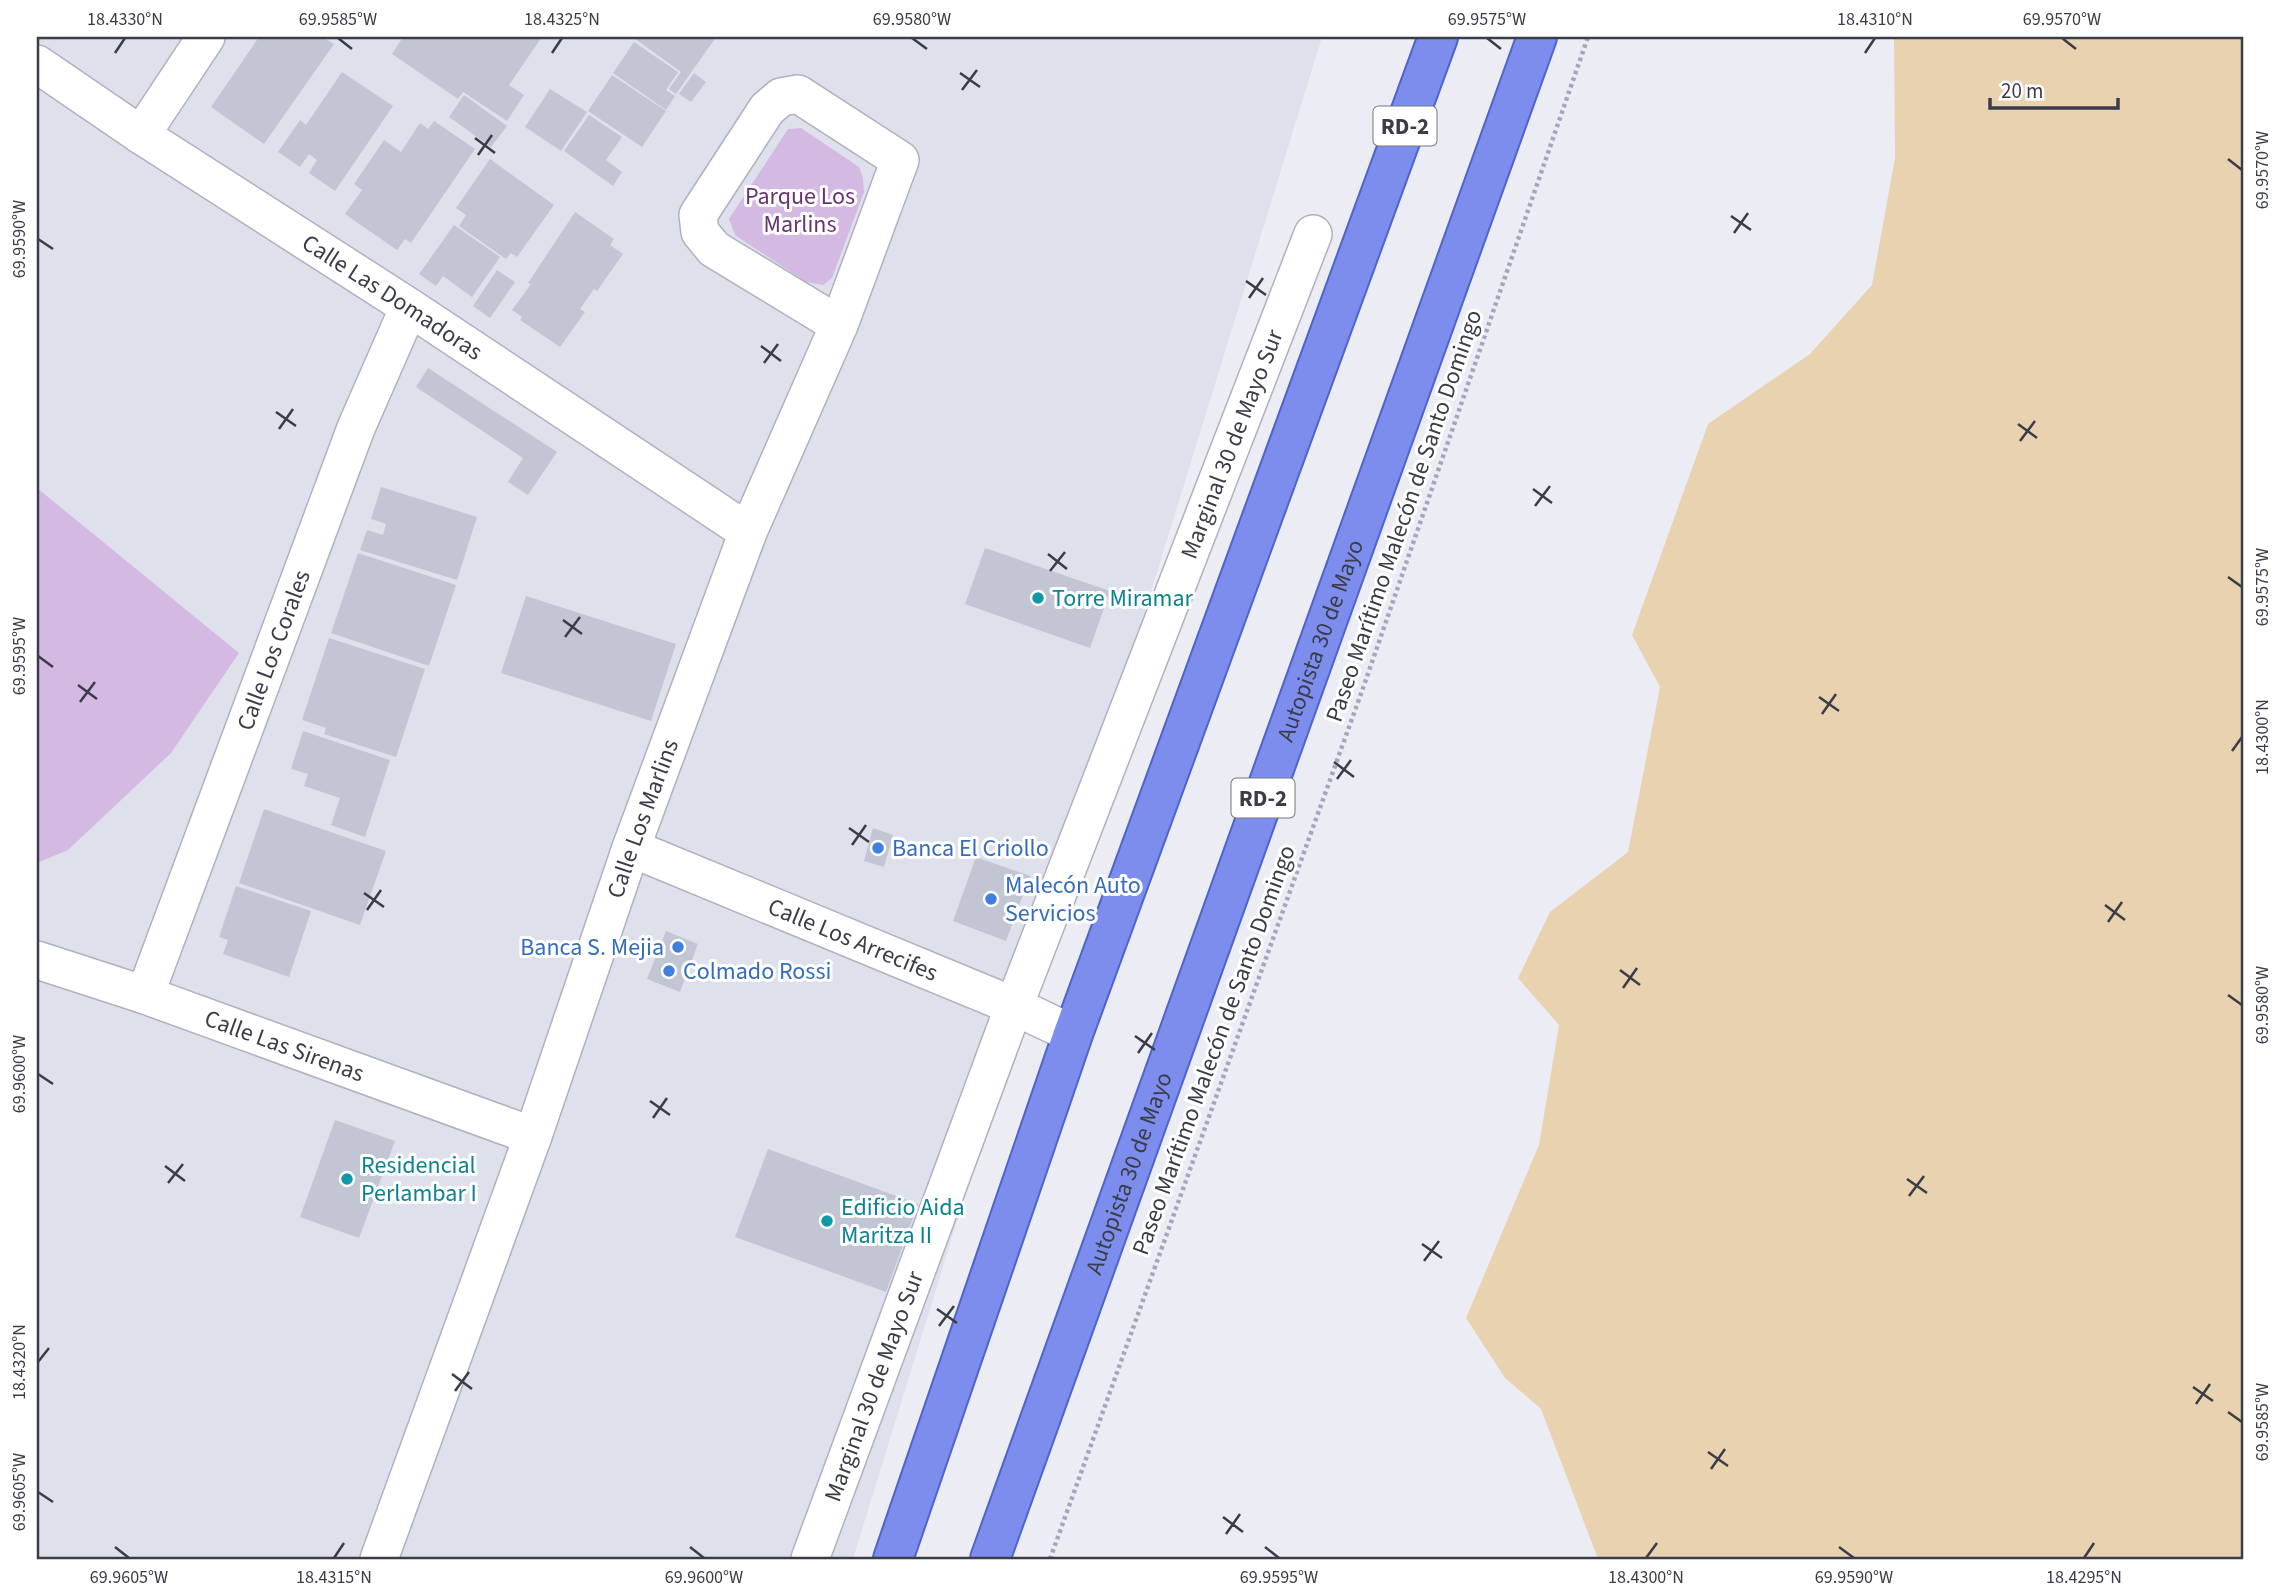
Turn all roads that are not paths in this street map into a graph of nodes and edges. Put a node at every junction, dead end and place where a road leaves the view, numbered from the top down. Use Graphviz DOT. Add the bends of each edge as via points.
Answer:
graph roads {
  1 [pos="206,37"];
  2 [pos="1437,37"];
  3 [pos="1536,37"];
  4 [pos="37,64"];
  5 [pos="141,135"];
  6 [pos="1313,234"];
  7 [pos="409,307"];
  8 [pos="839,324"];
  9 [pos="748,532"];
  10 [pos="631,848"];
  11 [pos="37,960"];
  12 [pos="145,995"];
  13 [pos="1014,1006"];
  14 [pos="1073,1034"];
  15 [pos="533,1136"];
  16 [pos="379,1559"];
  17 [pos="810,1559"];
  18 [pos="893,1559"];
  19 [pos="990,1559"];
  1 -- 5 [label="street"];
  2 -- 14 [label="highway, RD-2"];
  3 -- 19 [label="highway, Autopista 30 de Mayo / RD-2"];
  4 -- 5 [label="street, Calle Las Domadoras"];
  5 -- 7 [label="street, Calle Las Domadoras"];
  6 -- 13 [label="street, Marginal 30 de Mayo Sur"];
  7 -- 9 [label="street, Calle Las Domadoras"];
  7 -- 12 [label="street, Calle Los Corales" via="356,428"];
  8 -- 8 [label="street, Calle Los Marlins" via="900,160 798,94 782,97 767,109 698,215 700,232 714,249"];
  8 -- 9 [label="street, Calle Los Marlins"];
  9 -- 10 [label="street, Calle Los Marlins"];
  10 -- 13 [label="street, Calle Los Arrecifes"];
  10 -- 15 [label="street, Calle Los Marlins"];
  11 -- 12 [label="street, Calle Las Sirenas"];
  12 -- 15 [label="street, Calle Las Sirenas"];
  13 -- 14 [label="street, Calle Los Arrecifes"];
  13 -- 17 [label="street, Marginal 30 de Mayo Sur"];
  14 -- 18 [label="highway, RD-2"];
  15 -- 16 [label="street, Calle Los Marlins"];
}
